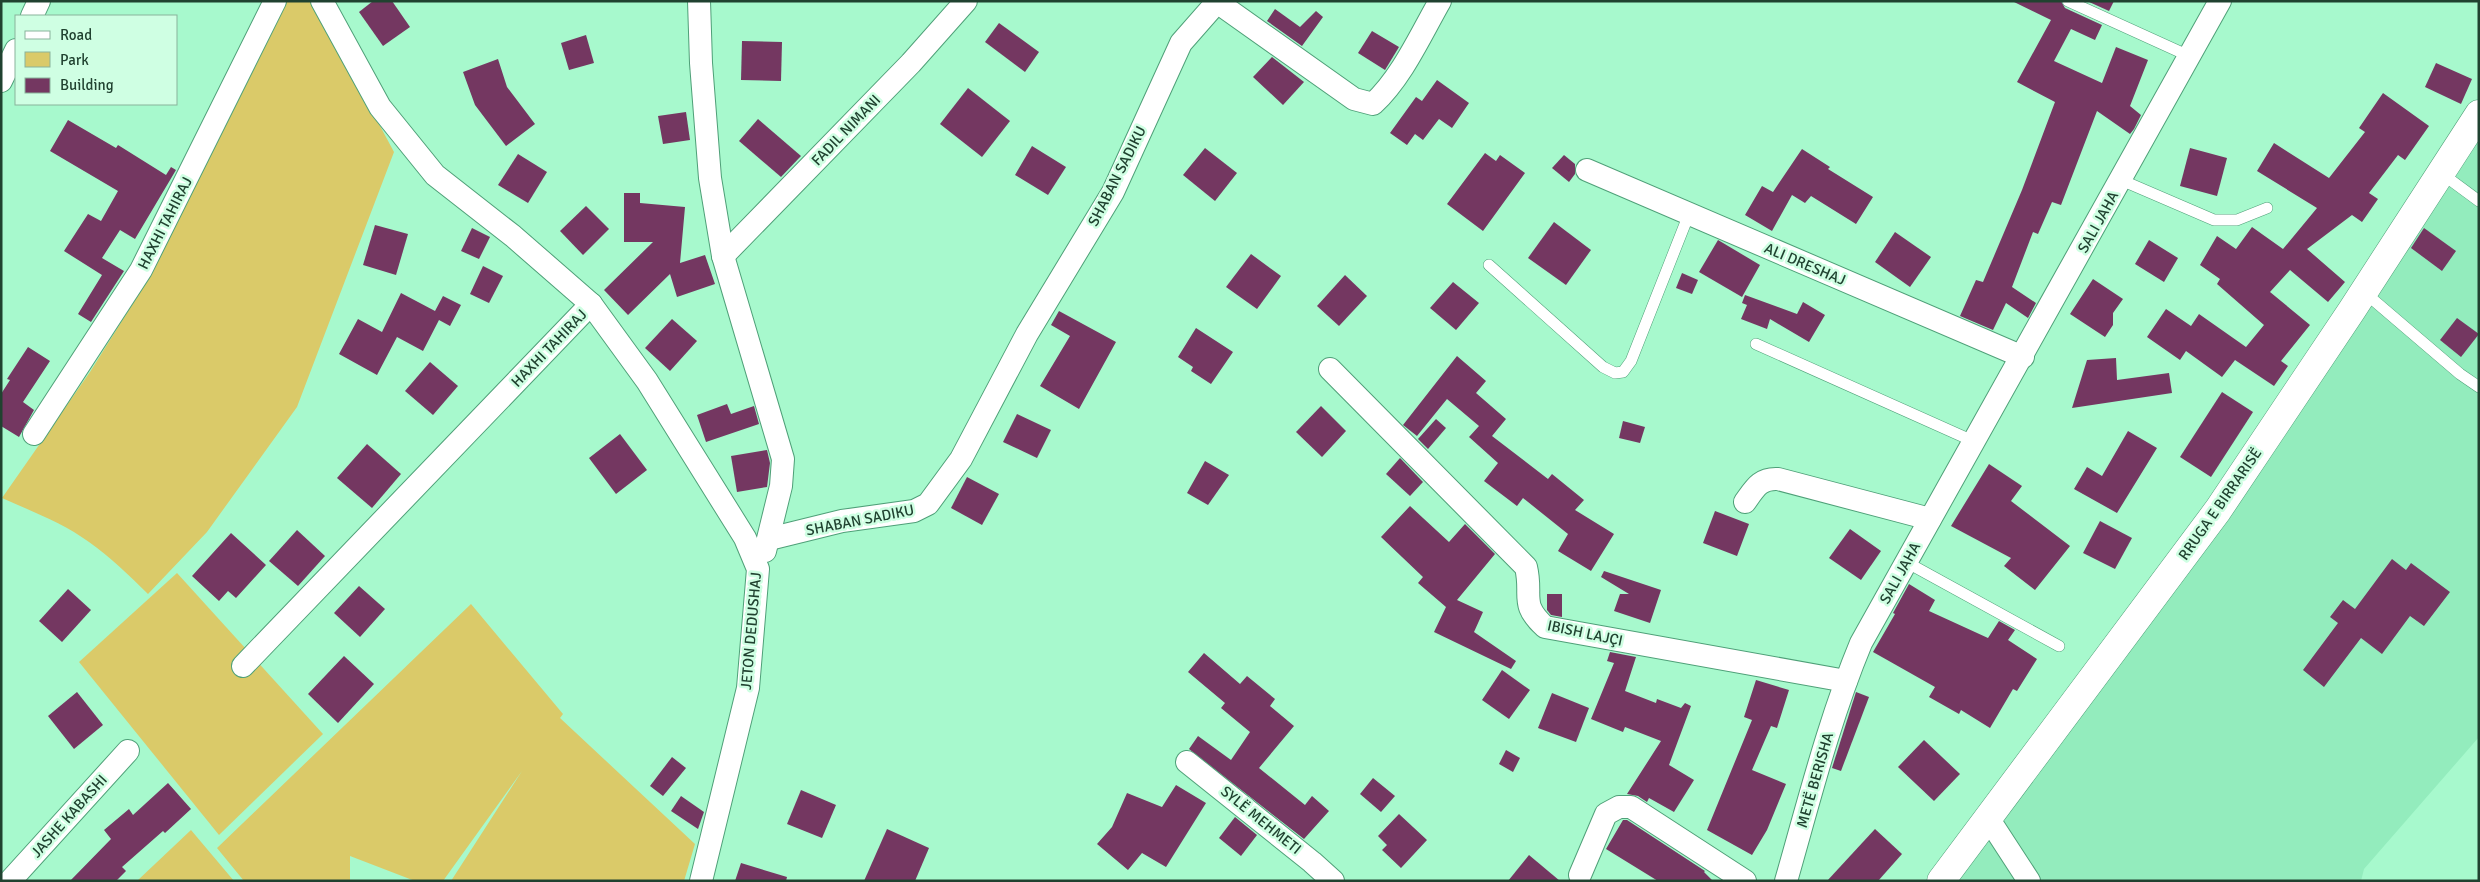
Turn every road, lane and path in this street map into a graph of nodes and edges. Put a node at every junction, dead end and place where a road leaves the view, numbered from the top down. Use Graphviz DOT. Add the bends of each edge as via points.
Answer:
graph roads {
  1 [pos="40,1"];
  2 [pos="275,1"];
  3 [pos="322,1"];
  4 [pos="699,1"];
  5 [pos="966,1"];
  6 [pos="1440,1"];
  7 [pos="2068,1"];
  8 [pos="2220,1"];
  9 [pos="1217,2"];
  10 [pos="33,15"];
  11 [pos="15,52"];
  12 [pos="2189,56"];
  13 [pos="1,81"];
  14 [pos="2479,114"];
  15 [pos="1587,170"];
  16 [pos="2441,173"];
  17 [pos="2121,180"];
  18 [pos="2479,201"];
  19 [pos="2268,208"];
  20 [pos="1689,214"];
  21 [pos="722,256"];
  22 [pos="1489,265"];
  23 [pos="2364,292"];
  24 [pos="591,304"];
  25 [pos="1756,344"];
  26 [pos="2023,357"];
  27 [pos="1330,369"];
  28 [pos="2479,387"];
  29 [pos="34,434"];
  30 [pos="1973,440"];
  31 [pos="1745,502"];
  32 [pos="1930,519"];
  33 [pos="769,539"];
  34 [pos="1906,562"];
  35 [pos="758,569"];
  36 [pos="2059,646"];
  37 [pos="243,666"];
  38 [pos="1846,681"];
  39 [pos="128,751"];
  40 [pos="1187,762"];
  41 [pos="1988,818"];
  42 [pos="1580,875"];
  43 [pos="10,881"];
  44 [pos="701,881"];
  45 [pos="1333,881"];
  46 [pos="1745,881"];
  47 [pos="1786,881"];
  48 [pos="1941,881"];
  49 [pos="2029,881"];
  1 -- 10 [label="street"];
  2 -- 29 [label="street, HAXHI TAHIRAJ" via="141,270"];
  3 -- 24 [label="street, HAXHI TAHIRAJ" via="380,107 435,175 513,236"];
  4 -- 21 [label="street" via="710,178"];
  5 -- 21 [label="street, FADIL NIMANI" via="911,63"];
  6 -- 9 [label="street, SHABAN SADIKU" via="1405,62 1373,104 1354,99"];
  7 -- 12 [label="lane"];
  8 -- 12 [label="street, SALI JAHA"];
  9 -- 33 [label="street, SHABAN SADIKU" via="1181,43 1113,192 1027,334 961,459 928,504 914,510 842,521"];
  11 -- 13 [label="street"];
  12 -- 17 [label="street, SALI JAHA"];
  14 -- 16 [label="street, RRUGA E BIRRARISË"];
  15 -- 20 [label="street, ALI DRESHAJ"];
  16 -- 18 [label="lane"];
  16 -- 23 [label="street, RRUGA E BIRRARISË"];
  17 -- 19 [label="lane" via="2214,220 2238,220"];
  17 -- 26 [label="street, SALI JAHA"];
  20 -- 22 [label="lane" via="1631,361 1623,372 1615,373 1603,367"];
  20 -- 26 [label="street, ALI DRESHAJ"];
  21 -- 33 [label="street" via="783,459 781,486"];
  23 -- 28 [label="lane"];
  23 -- 41 [label="street, RRUGA E BIRRARISË" via="2218,510"];
  24 -- 35 [label="street, JETON DEDUSHAJ" via="647,381 745,538"];
  24 -- 37 [label="street, HAXHI TAHIRAJ"];
  25 -- 30 [label="lane"];
  26 -- 30 [label="street, SALI JAHA"];
  27 -- 38 [label="street, IBISH LAJÇI" via="1522,562 1528,578 1527,604 1532,616 1545,627"];
  30 -- 32 [label="street, SALI JAHA"];
  31 -- 32 [label="street" via="1758,484 1767,479 1778,479"];
  32 -- 34 [label="street, SALI JAHA"];
  33 -- 35 [label="street"];
  34 -- 36 [label="lane"];
  34 -- 38 [label="street, SALI JAHA" via="1861,643"];
  35 -- 44 [label="street, JETON DEDUSHAJ" via="748,688"];
  38 -- 47 [label="street, METË BERISHA"];
  39 -- 43 [label="street, JASHE KABASHI"];
  40 -- 45 [label="street, SYLË MEHMETI"];
  41 -- 48 [label="street, RRUGA E BIRRARISË"];
  41 -- 49 [label="street"];
  42 -- 46 [label="street" via="1606,814 1619,807 1632,807"];
}
